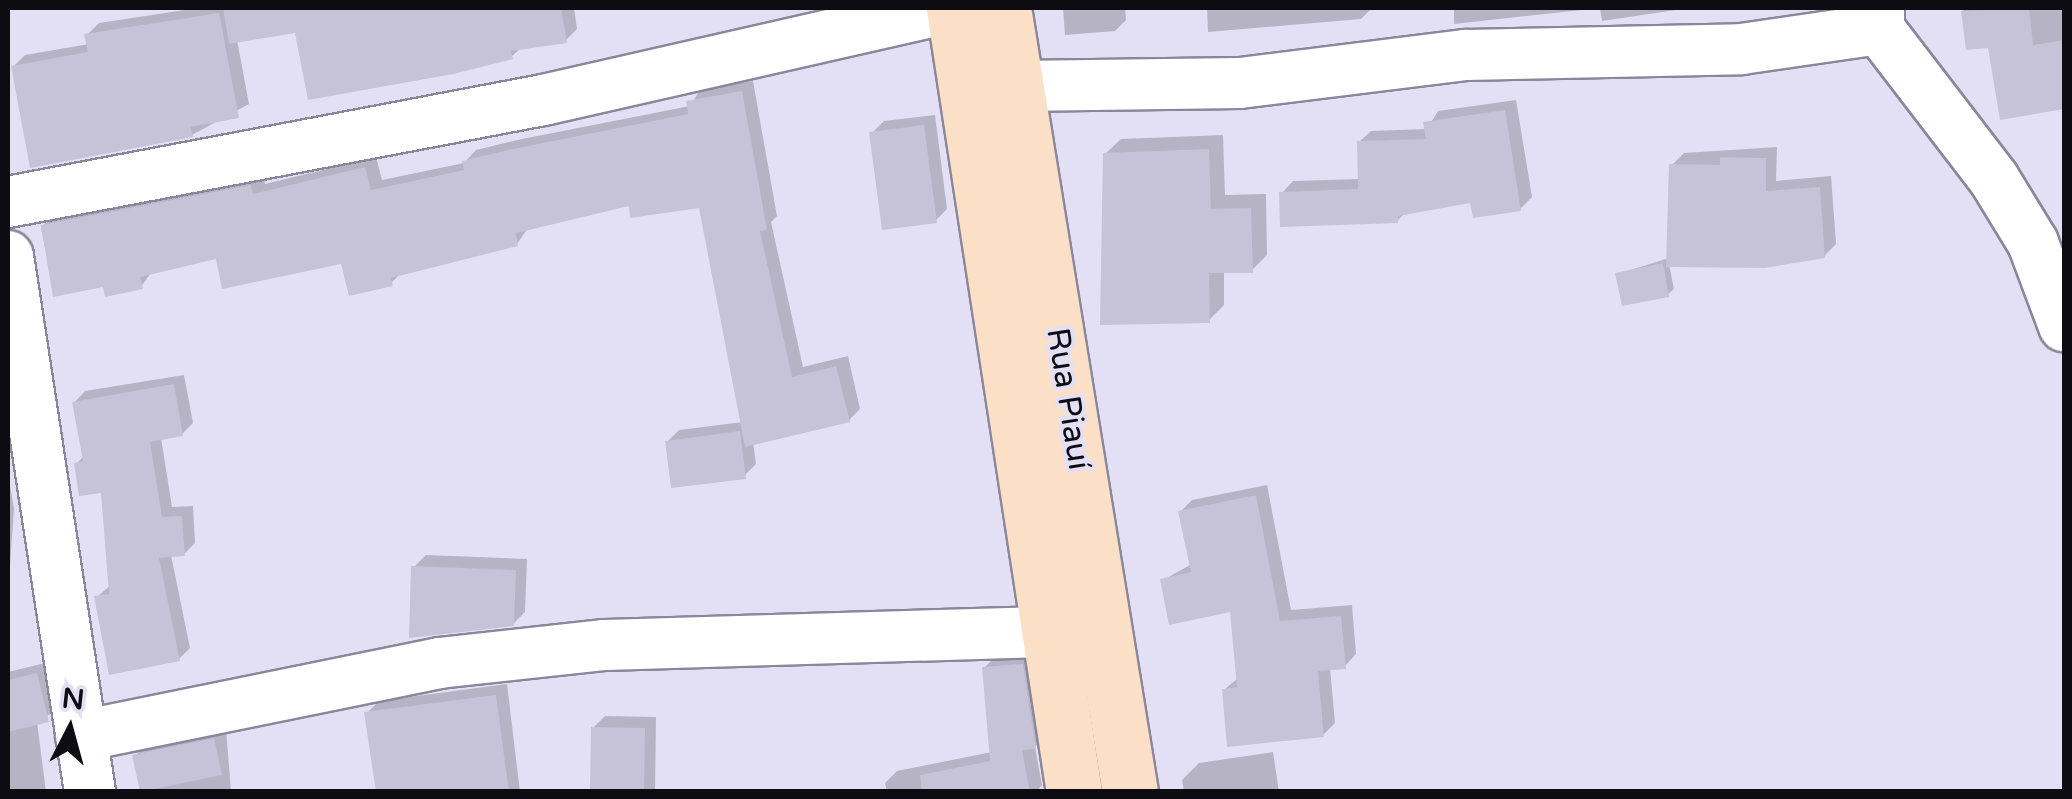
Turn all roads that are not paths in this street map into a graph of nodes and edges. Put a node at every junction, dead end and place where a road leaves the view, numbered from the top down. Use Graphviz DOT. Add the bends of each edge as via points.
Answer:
graph roads {
  1 [pos="951,8"];
  2 [pos="1002,8"];
  3 [pos="1879,18"];
  4 [pos="1017,86"];
  5 [pos="8,202"];
  6 [pos="8,256"];
  7 [pos="2064,326"];
  8 [pos="1053,632"];
  9 [pos="81,736"];
  10 [pos="90,792"];
  11 [pos="1074,792"];
  12 [pos="1130,792"];
  1 -- 5 [label="street" via="543,100"];
  1 -- 8 [label="main road, Rua Piauí"];
  2 -- 4 [label="main road, Rua Piauí"];
  3 -- 4 [label="street" via="1742,49 1466,55 1240,82"];
  3 -- 7 [label="street" via="2033,243"];
  4 -- 12 [label="main road, Rua Piauí"];
  6 -- 9 [label="street"];
  8 -- 9 [label="street" via="606,644 440,663"];
  8 -- 11 [label="main road, Rua Piauí"];
  9 -- 10 [label="street"];
}
